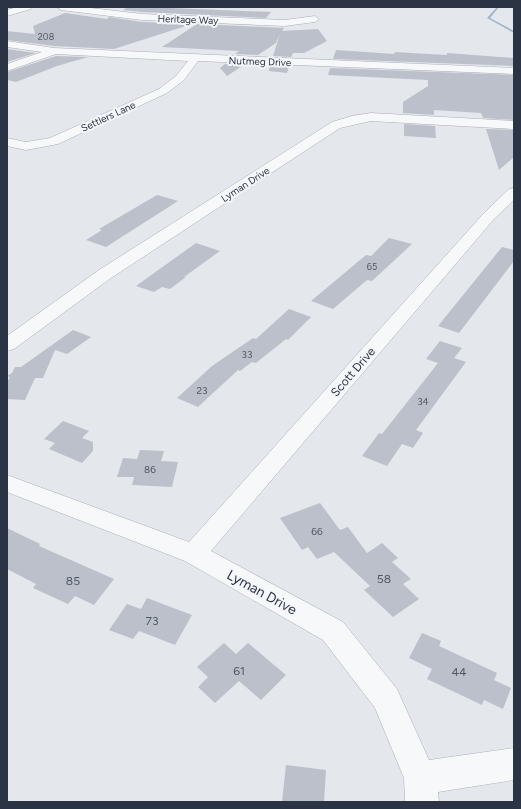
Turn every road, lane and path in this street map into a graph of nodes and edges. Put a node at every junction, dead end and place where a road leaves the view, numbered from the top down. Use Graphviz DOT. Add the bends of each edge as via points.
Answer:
graph roads {
  1 [pos="28,7"];
  2 [pos="61,7"];
  3 [pos="7,13"];
  4 [pos="315,19"];
  5 [pos="7,44"];
  6 [pos="54,51"];
  7 [pos="195,58"];
  8 [pos="7,68"];
  9 [pos="514,71"];
  10 [pos="514,125"];
  11 [pos="7,142"];
  12 [pos="514,192"];
  13 [pos="7,345"];
  14 [pos="7,483"];
  15 [pos="194,554"];
  16 [pos="514,764"];
  17 [pos="421,790"];
  1 -- 3 [label="street"];
  2 -- 4 [label="street, Heritage Way" via="142,17 285,22"];
  5 -- 6 [label="street, Nutmeg Drive"];
  6 -- 7 [label="street, Nutmeg Drive"];
  6 -- 8 [label="street"];
  7 -- 9 [label="street, Nutmeg Drive"];
  7 -- 11 [label="street, Settlers Lane" via="180,78 163,91 53,141 26,146"];
  10 -- 13 [label="street, Lyman Drive" via="371,117 336,125 105,274"];
  12 -- 15 [label="street, Scott Drive" via="489,216"];
  14 -- 15 [label="street, Lyman Drive"];
  15 -- 17 [label="street, Lyman Drive" via="333,631 386,699"];
  16 -- 17 [label="street"];
}
